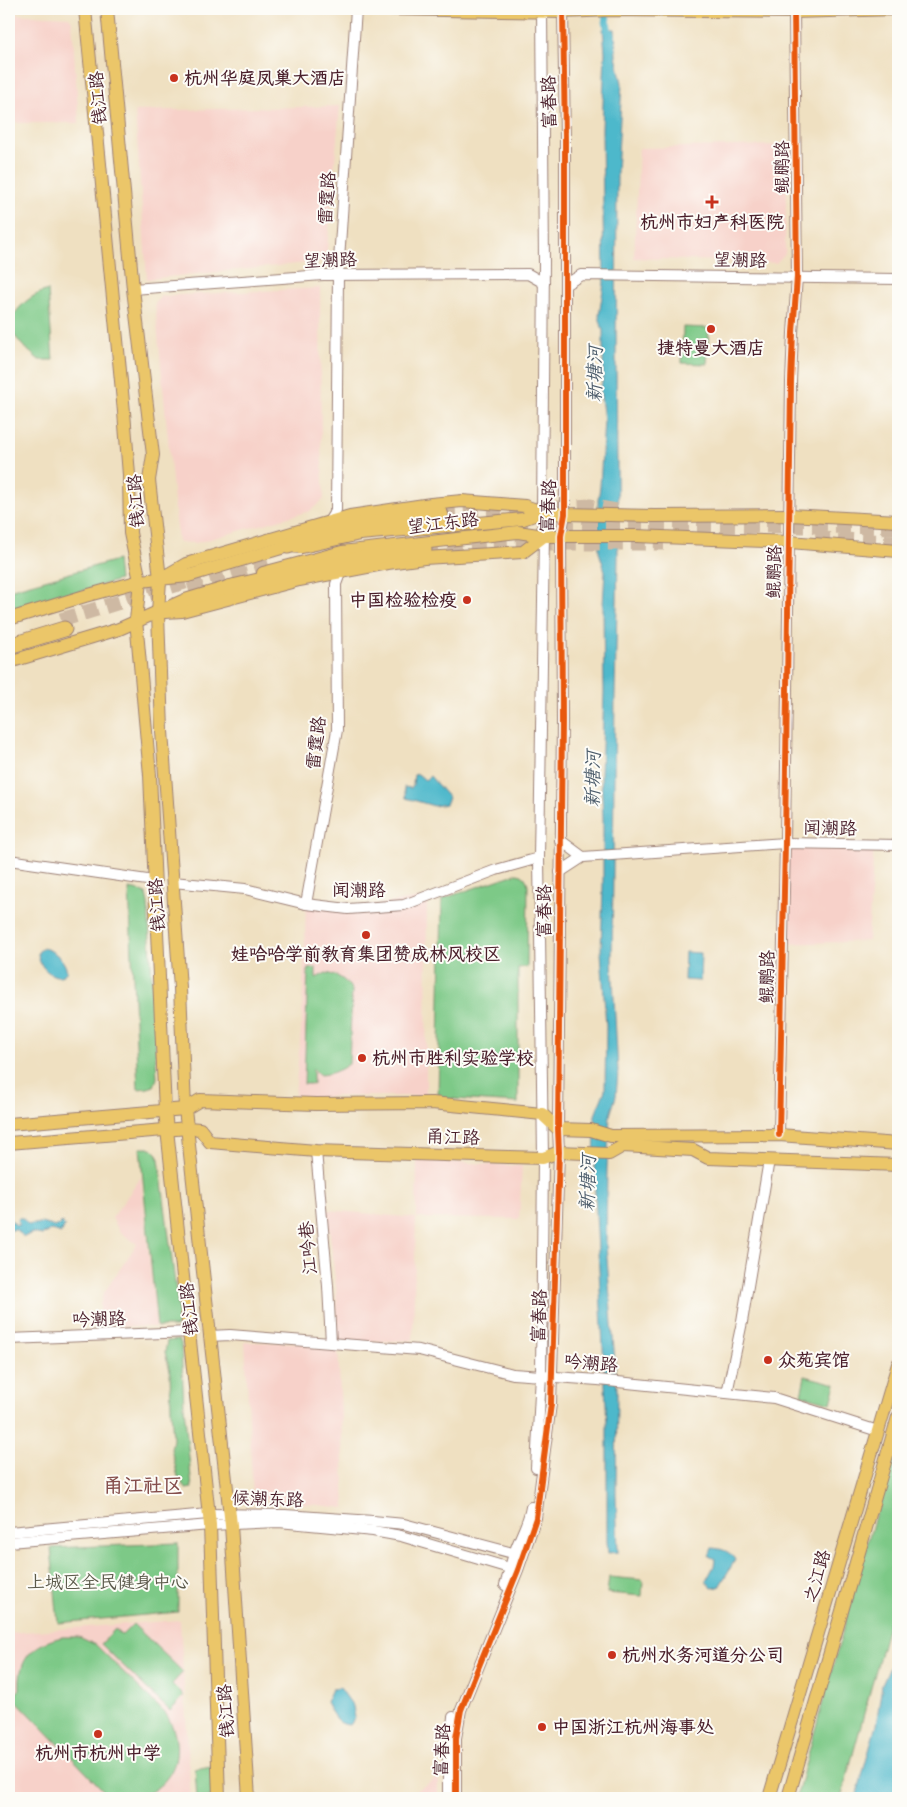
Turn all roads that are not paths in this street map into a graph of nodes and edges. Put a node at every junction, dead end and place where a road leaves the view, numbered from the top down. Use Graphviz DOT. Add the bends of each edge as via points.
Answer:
graph roads {
  1 [pos="85,9"];
  2 [pos="107,9"];
  3 [pos="356,9"];
  4 [pos="386,9"];
  5 [pos="541,10"];
  6 [pos="563,10"];
  7 [pos="898,10"];
  8 [pos="794,11"];
  9 [pos="544,263"];
  10 [pos="565,264"];
  11 [pos="528,274"];
  12 [pos="338,275"];
  13 [pos="584,275"];
  14 [pos="797,277"];
  15 [pos="898,279"];
  16 [pos="544,283"];
  17 [pos="565,285"];
  18 [pos="132,289"];
  19 [pos="336,510"];
  20 [pos="542,512"];
  21 [pos="565,514"];
  22 [pos="441,515"];
  23 [pos="790,515"];
  24 [pos="350,516"];
  25 [pos="898,521"];
  26 [pos="328,523"];
  27 [pos="544,536"];
  28 [pos="561,536"];
  29 [pos="790,542"];
  30 [pos="288,546"];
  31 [pos="424,550"];
  32 [pos="898,551"];
  33 [pos="341,571"];
  34 [pos="325,574"];
  35 [pos="160,579"];
  36 [pos="140,581"];
  37 [pos="336,584"];
  38 [pos="228,588"];
  39 [pos="158,613"];
  40 [pos="9,619"];
  41 [pos="136,620"];
  42 [pos="9,637"];
  43 [pos="9,646"];
  44 [pos="12,664"];
  45 [pos="560,840"];
  46 [pos="785,843"];
  47 [pos="898,845"];
  48 [pos="583,856"];
  49 [pos="540,858"];
  50 [pos="9,860"];
  51 [pos="560,872"];
  52 [pos="154,881"];
  53 [pos="173,882"];
  54 [pos="306,904"];
  55 [pos="185,1109"];
  56 [pos="165,1111"];
  57 [pos="542,1114"];
  58 [pos="9,1124"];
  59 [pos="188,1128"];
  60 [pos="558,1129"];
  61 [pos="168,1131"];
  62 [pos="779,1135"];
  63 [pos="9,1143"];
  64 [pos="898,1144"];
  65 [pos="316,1151"];
  66 [pos="559,1152"];
  67 [pos="543,1158"];
  68 [pos="769,1160"];
  69 [pos="898,1165"];
  70 [pos="190,1332"];
  71 [pos="209,1336"];
  72 [pos="9,1339"];
  73 [pos="330,1343"];
  74 [pos="898,1364"];
  75 [pos="546,1375"];
  76 [pos="727,1393"];
  77 [pos="898,1417"];
  78 [pos="878,1431"];
  79 [pos="209,1519"];
  80 [pos="230,1519"];
  81 [pos="9,1532"];
  82 [pos="9,1542"];
  83 [pos="519,1554"];
  84 [pos="514,1569"];
  85 [pos="219,1798"];
  86 [pos="250,1798"];
  87 [pos="448,1798"];
  88 [pos="456,1798"];
  89 [pos="769,1798"];
  90 [pos="788,1798"];
  1 -- 36 [label="main road, 钱江路" via="124,412 130,533"];
  2 -- 18 [label="main road, 钱江路"];
  3 -- 12 [label="street, 雷霆路"];
  4 -- 5 [label="main road"];
  5 -- 6 [label="main road"];
  5 -- 9 [label="street, 富春路"];
  6 -- 8 [label="main road"];
  6 -- 10 [label="street, 富春路"];
  7 -- 8 [label="main road"];
  8 -- 14 [label="street, 鲲鹏路"];
  9 -- 11 [label="street"];
  9 -- 16 [label="street, 富春路"];
  10 -- 13 [label="street"];
  10 -- 17 [label="street, 富春路"];
  11 -- 12 [label="street, 望潮路"];
  11 -- 16 [label="street, 望潮路"];
  12 -- 18 [label="street, 望潮路"];
  12 -- 19 [label="street, 雷霆路"];
  13 -- 14 [label="street, 望潮路"];
  13 -- 17 [label="street"];
  14 -- 15 [label="street, 望潮路"];
  14 -- 23 [label="street, 鲲鹏路" via="792,333"];
  16 -- 20 [label="street, 富春路"];
  17 -- 21 [label="street, 富春路"];
  18 -- 35 [label="main road, 钱江路" via="152,455 149,480"];
  19 -- 24 [label="street"];
  19 -- 26 [label="street"];
  20 -- 21 [label="main road"];
  20 -- 24 [label="main road" via="525,506 462,502"];
  20 -- 27 [label="street, 富春路"];
  20 -- 30 [label="main road, 望江东路" via="522,519 360,534 302,547"];
  21 -- 23 [label="main road"];
  21 -- 28 [label="street, 富春路"];
  22 -- 30 [label="highway" via="342,530 305,538"];
  23 -- 25 [label="main road"];
  23 -- 29 [label="street, 鲲鹏路"];
  24 -- 26 [label="main road"];
  26 -- 35 [label="main road" via="186,564"];
  27 -- 28 [label="main road, 望江东路"];
  27 -- 33 [label="main road" via="523,552 424,558"];
  27 -- 38 [label="main road, 望江东路" via="518,532 342,552 261,573"];
  27 -- 49 [label="street, 富春路"];
  28 -- 29 [label="main road, 望江东路"];
  28 -- 45 [label="street, 富春路"];
  29 -- 32 [label="main road, 望江东路"];
  29 -- 46 [label="street, 鲲鹏路"];
  30 -- 35 [label="main road, 望江东路" via="188,576"];
  31 -- 38 [label="highway" via="342,562"];
  33 -- 34 [label="main road"];
  33 -- 37 [label="street, 雷霆路"];
  34 -- 37 [label="street"];
  34 -- 39 [label="main road" via="182,611"];
  35 -- 36 [label="main road, 望江东路"];
  35 -- 39 [label="main road, 钱江路"];
  36 -- 40 [label="main road, 望江东路"];
  36 -- 41 [label="main road, 钱江路"];
  37 -- 54 [label="street, 雷霆路" via="337,730"];
  38 -- 39 [label="main road, 望江东路" via="185,600"];
  39 -- 41 [label="main road, 望江东路"];
  39 -- 53 [label="main road, 钱江路" via="162,731"];
  41 -- 44 [label="main road, 望江东路"];
  41 -- 52 [label="main road, 钱江路" via="150,775"];
  42 -- 43 [label="highway" via="62,624"];
  45 -- 48 [label="street"];
  45 -- 51 [label="street, 富春路"];
  46 -- 47 [label="street, 闻潮路"];
  46 -- 48 [label="street, 闻潮路"];
  46 -- 62 [label="street, 鲲鹏路"];
  48 -- 51 [label="street"];
  49 -- 54 [label="street, 闻潮路" via="496,870 404,905 348,909"];
  49 -- 57 [label="street, 富春路"];
  50 -- 52 [label="street"];
  51 -- 60 [label="street, 富春路"];
  52 -- 56 [label="main road, 钱江路"];
  53 -- 54 [label="street, 闻潮路" via="245,889"];
  53 -- 55 [label="main road, 钱江路"];
  55 -- 56 [label="main road, 甬江路"];
  55 -- 57 [label="main road, 甬江路" via="200,1100 432,1103"];
  55 -- 59 [label="main road, 钱江路"];
  56 -- 58 [label="main road, 甬江路"];
  56 -- 61 [label="main road, 钱江路"];
  57 -- 60 [label="main road"];
  57 -- 67 [label="street, 富春路"];
  59 -- 61 [label="main road"];
  59 -- 65 [label="main road, 甬江路" via="200,1129 210,1142"];
  59 -- 71 [label="main road, 钱江路"];
  60 -- 62 [label="main road" via="591,1130 611,1136"];
  60 -- 66 [label="street, 富春路"];
  61 -- 63 [label="main road"];
  61 -- 70 [label="main road, 钱江路"];
  62 -- 64 [label="main road"];
  65 -- 67 [label="main road, 甬江路"];
  65 -- 73 [label="street, 江吟巷"];
  66 -- 67 [label="main road, 甬江路"];
  66 -- 68 [label="main road, 甬江路" via="608,1154 623,1146 693,1150 708,1158"];
  66 -- 75 [label="street, 富春路"];
  67 -- 75 [label="street, 富春路"];
  68 -- 69 [label="main road, 甬江路"];
  68 -- 76 [label="street"];
  70 -- 72 [label="street, 吟潮路"];
  70 -- 79 [label="main road, 钱江路"];
  71 -- 73 [label="street, 吟潮路"];
  71 -- 80 [label="main road, 钱江路"];
  73 -- 75 [label="street, 吟潮路" via="419,1350 513,1374"];
  74 -- 78 [label="main road, 之江路"];
  75 -- 76 [label="street, 吟潮路"];
  75 -- 83 [label="street, 富春路" via="551,1404 536,1518"];
  76 -- 78 [label="street, 吟潮路" via="774,1398"];
  77 -- 90 [label="main road, 之江路"];
  78 -- 89 [label="main road, 之江路"];
  79 -- 80 [label="street, 候潮东路"];
  79 -- 81 [label="street, 候潮东路"];
  79 -- 82 [label="street, 候潮东路"];
  79 -- 85 [label="main road, 钱江路"];
  80 -- 83 [label="street, 候潮东路" via="285,1515 373,1520 404,1524"];
  80 -- 84 [label="street, 候潮东路" via="373,1531"];
  80 -- 86 [label="main road, 钱江路"];
  83 -- 84 [label="street, 富春路"];
  84 -- 87 [label="street, 富春路" via="455,1709 450,1730"];
  84 -- 88 [label="street, 富春路" via="461,1710 456,1738"];
}
